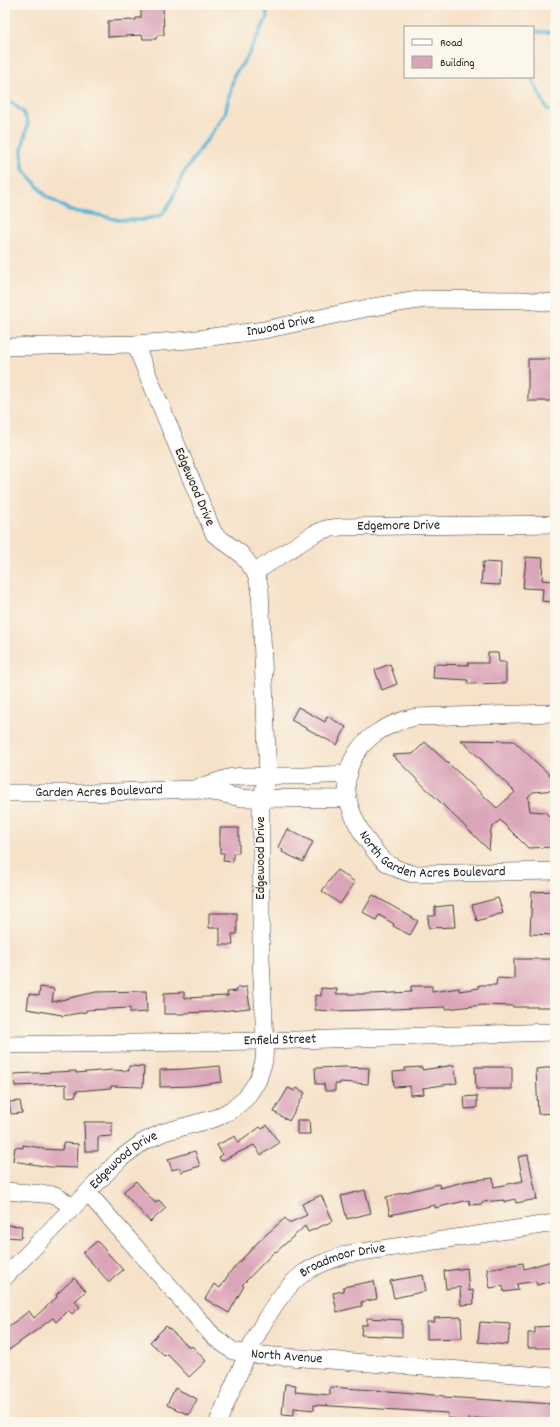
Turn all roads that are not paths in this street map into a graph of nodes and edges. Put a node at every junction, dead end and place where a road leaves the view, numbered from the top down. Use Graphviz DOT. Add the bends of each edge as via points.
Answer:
graph roads {
  1 [pos="555,303"];
  2 [pos="135,344"];
  3 [pos="5,347"];
  4 [pos="555,524"];
  5 [pos="255,572"];
  6 [pos="555,713"];
  7 [pos="268,776"];
  8 [pos="348,786"];
  9 [pos="193,789"];
  10 [pos="5,793"];
  11 [pos="261,799"];
  12 [pos="322,799"];
  13 [pos="354,821"];
  14 [pos="555,871"];
  15 [pos="555,1032"];
  16 [pos="265,1041"];
  17 [pos="5,1045"];
  18 [pos="5,1191"];
  19 [pos="88,1193"];
  20 [pos="73,1207"];
  21 [pos="555,1223"];
  22 [pos="5,1278"];
  23 [pos="248,1354"];
  24 [pos="555,1377"];
  25 [pos="218,1422"];
  1 -- 2 [label="street, Inwood Drive" via="523,300 425,299 367,308 264,330"];
  2 -- 3 [label="street, Inwood Drive"];
  2 -- 5 [label="street, Edgewood Drive" via="214,534 242,554"];
  4 -- 5 [label="street, Edgemore Drive" via="326,529"];
  5 -- 7 [label="street, Edgewood Drive" via="260,588"];
  6 -- 8 [label="street" via="415,717 402,720 377,732 356,752 351,764"];
  7 -- 8 [label="street, Garden Acres Boulevard"];
  7 -- 9 [label="street, Garden Acres Boulevard" via="228,778"];
  7 -- 11 [label="street, Edgewood Drive"];
  8 -- 12 [label="street, Garden Acres Boulevard"];
  8 -- 13 [label="street, North Garden Acres Boulevard"];
  9 -- 10 [label="street, Garden Acres Boulevard"];
  9 -- 11 [label="street, Garden Acres Boulevard"];
  11 -- 12 [label="street, Garden Acres Boulevard"];
  11 -- 16 [label="street, Edgewood Drive" via="261,959"];
  12 -- 13 [label="street" via="342,810"];
  13 -- 14 [label="street, North Garden Acres Boulevard" via="384,862 413,874"];
  15 -- 16 [label="street, Enfield Street"];
  16 -- 17 [label="street, Enfield Street"];
  16 -- 19 [label="street, Edgewood Drive" via="264,1061 258,1080 246,1098 216,1118 164,1132 143,1142 120,1159"];
  18 -- 20 [label="street" via="55,1195"];
  19 -- 20 [label="street, Edgewood Drive"];
  19 -- 23 [label="street, North Avenue" via="214,1336 233,1351"];
  20 -- 22 [label="street, Edgewood Drive"];
  21 -- 23 [label="street, Broadmoor Drive" via="348,1254 324,1262 295,1280 281,1296"];
  23 -- 24 [label="street, North Avenue"];
  23 -- 25 [label="street, Broadmoor Drive"];
}
